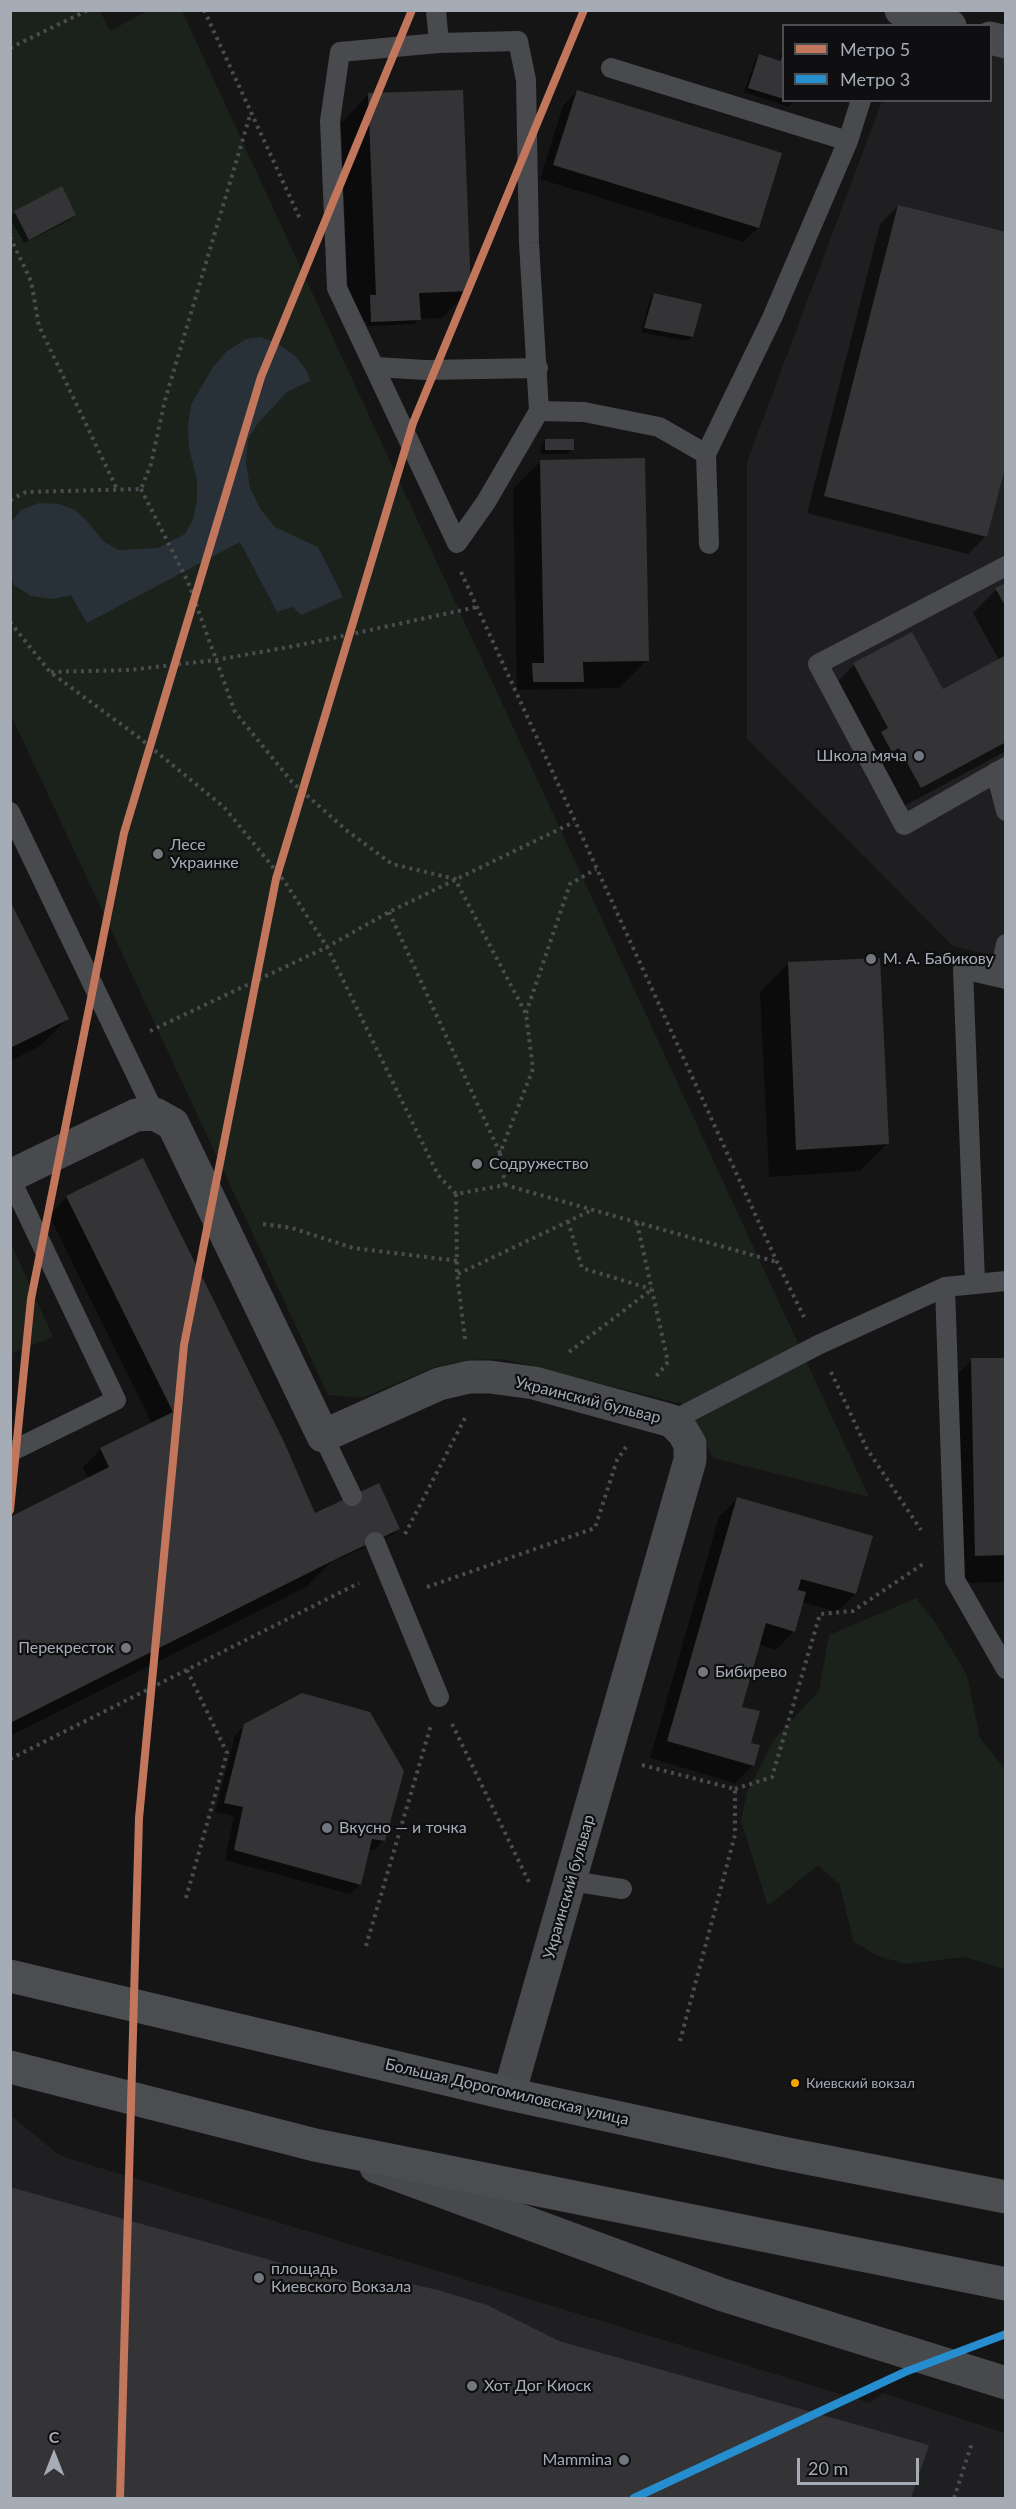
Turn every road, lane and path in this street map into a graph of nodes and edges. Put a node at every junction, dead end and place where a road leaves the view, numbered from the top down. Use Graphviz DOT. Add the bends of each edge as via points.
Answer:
graph roads {
  1 [pos="88,10"];
  2 [pos="204,10"];
  3 [pos="436,10"];
  4 [pos="901,10"];
  5 [pos="944,24"];
  6 [pos="439,43"];
  7 [pos="10,48"];
  8 [pos="611,68"];
  9 [pos="860,102"];
  10 [pos="252,111"];
  11 [pos="848,141"];
  12 [pos="305,230"];
  13 [pos="10,237"];
  14 [pos="376,367"];
  15 [pos="538,368"];
  16 [pos="539,411"];
  17 [pos="706,454"];
  18 [pos="117,489"];
  19 [pos="141,489"];
  20 [pos="10,500"];
  21 [pos="709,544"];
  22 [pos="457,564"];
  23 [pos="1005,566"];
  24 [pos="477,607"];
  25 [pos="10,622"];
  26 [pos="216,660"];
  27 [pos="50,672"];
  28 [pos="1001,770"];
  29 [pos="1005,811"];
  30 [pos="10,812"];
  31 [pos="574,822"];
  32 [pos="596,869"];
  33 [pos="455,879"];
  34 [pos="388,912"];
  35 [pos="1005,944"];
  36 [pos="327,947"];
  37 [pos="1002,978"];
  38 [pos="526,1014"];
  39 [pos="123,1044"];
  40 [pos="155,1114"];
  41 [pos="500,1153"];
  42 [pos="10,1177"];
  43 [pos="505,1185"];
  44 [pos="456,1194"];
  45 [pos="592,1210"];
  46 [pos="568,1221"];
  47 [pos="637,1223"];
  48 [pos="227,1233"];
  49 [pos="459,1261"];
  50 [pos="777,1262"];
  51 [pos="457,1274"];
  52 [pos="1005,1281"];
  53 [pos="975,1282"];
  54 [pos="945,1287"];
  55 [pos="652,1289"];
  56 [pos="818,1345"];
  57 [pos="466,1347"];
  58 [pos="564,1356"];
  59 [pos="646,1387"];
  60 [pos="467,1407"];
  61 [pos="672,1421"];
  62 [pos="322,1436"];
  63 [pos="628,1444"];
  64 [pos="10,1452"];
  65 [pos="352,1496"];
  66 [pos="375,1542"];
  67 [pos="938,1555"];
  68 [pos="387,1569"];
  69 [pos="954,1580"];
  70 [pos="398,1597"];
  71 [pos="1005,1669"];
  72 [pos="187,1670"];
  73 [pos="439,1696"];
  74 [pos="606,1756"];
  75 [pos="10,1759"];
  76 [pos="735,1789"];
  77 [pos="571,1881"];
  78 [pos="530,1883"];
  79 [pos="622,1889"];
  80 [pos="186,1898"];
  81 [pos="366,1946"];
  82 [pos="10,1976"];
  83 [pos="681,2041"];
  84 [pos="10,2067"];
  85 [pos="509,2094"];
  86 [pos="315,2145"];
  87 [pos="1005,2197"];
  88 [pos="1005,2284"];
  89 [pos="1005,2383"];
  90 [pos="972,2444"];
  91 [pos="954,2499"];
  1 -- 7 [label="path"];
  2 -- 10 [label="path"];
  3 -- 6 [label="lane"];
  4 -- 5 [label="street"];
  6 -- 14 [label="lane" via="340,52 330,121 337,288"];
  6 -- 15 [label="lane" via="518,41 526,80 529,243"];
  8 -- 11 [label="lane"];
  9 -- 11 [label="lane"];
  10 -- 12 [label="path"];
  10 -- 19 [label="path"];
  11 -- 17 [label="lane" via="772,318"];
  13 -- 18 [label="path" via="31,281 39,326"];
  14 -- 15 [label="lane"];
  14 -- 16 [label="lane" via="457,543"];
  15 -- 16 [label="lane"];
  16 -- 17 [label="lane" via="584,412 659,427"];
  17 -- 21 [label="lane"];
  18 -- 19 [label="path"];
  18 -- 20 [label="path" via="26,492"];
  19 -- 26 [label="path" via="188,582"];
  22 -- 24 [label="path"];
  23 -- 28 [label="lane" via="818,664 904,825"];
  24 -- 26 [label="path"];
  24 -- 31 [label="path"];
  25 -- 27 [label="path"];
  26 -- 27 [label="path" via="129,670"];
  26 -- 33 [label="path" via="235,712 292,782 392,864"];
  27 -- 36 [label="path" via="224,807 285,882"];
  28 -- 29 [label="lane"];
  30 -- 39 [label="lane"];
  31 -- 32 [label="path"];
  31 -- 33 [label="path"];
  32 -- 38 [label="path" via="570,884"];
  32 -- 50 [label="path"];
  33 -- 34 [label="path"];
  33 -- 38 [label="path"];
  34 -- 36 [label="path"];
  34 -- 41 [label="path"];
  35 -- 37 [label="lane"];
  36 -- 39 [label="path"];
  36 -- 44 [label="path" via="438,1175"];
  37 -- 53 [label="lane" via="963,969"];
  38 -- 41 [label="path" via="533,1069"];
  39 -- 40 [label="lane"];
  40 -- 42 [label="street" via="135,1115"];
  40 -- 48 [label="street" via="173,1124"];
  41 -- 43 [label="path"];
  42 -- 64 [label="lane" via="116,1400"];
  43 -- 44 [label="path"];
  43 -- 45 [label="path"];
  44 -- 49 [label="path"];
  45 -- 46 [label="path"];
  45 -- 47 [label="path"];
  46 -- 51 [label="path"];
  46 -- 55 [label="path" via="582,1268"];
  47 -- 50 [label="path"];
  47 -- 55 [label="path"];
  48 -- 49 [label="path" via="247,1222 292,1228 353,1248"];
  48 -- 62 [label="street"];
  49 -- 51 [label="path"];
  50 -- 56 [label="path"];
  51 -- 57 [label="path"];
  52 -- 53 [label="lane"];
  53 -- 54 [label="lane"];
  54 -- 56 [label="lane"];
  54 -- 69 [label="lane"];
  55 -- 58 [label="path"];
  55 -- 59 [label="path" via="668,1362"];
  56 -- 61 [label="lane"];
  56 -- 67 [label="path" via="867,1449"];
  60 -- 68 [label="path" via="466,1416"];
  61 -- 62 [label="street, Украинский бульвар" via="534,1383 470,1377 439,1384"];
  61 -- 74 [label="street, Украинский бульвар" via="690,1444 690,1460"];
  62 -- 65 [label="lane"];
  63 -- 70 [label="path" via="617,1460 595,1528"];
  66 -- 68 [label="lane"];
  67 -- 69 [label="path"];
  67 -- 76 [label="path" via="853,1611 820,1614 772,1777"];
  68 -- 70 [label="lane"];
  68 -- 72 [label="path"];
  69 -- 71 [label="lane"];
  70 -- 73 [label="lane"];
  72 -- 75 [label="path"];
  72 -- 80 [label="path" via="228,1753"];
  73 -- 78 [label="path"];
  73 -- 81 [label="path"];
  74 -- 76 [label="path"];
  74 -- 77 [label="street, Украинский бульвар"];
  76 -- 83 [label="path" via="735,1835"];
  77 -- 79 [label="lane"];
  77 -- 85 [label="street, Украинский бульвар"];
  82 -- 85 [label="main road, Большая Дорогомиловская улица"];
  84 -- 86 [label="main road"];
  85 -- 87 [label="main road, Большая Дорогомиловская улица"];
  86 -- 88 [label="main road"];
  86 -- 89 [label="main road" via="723,2295"];
  90 -- 91 [label="path"];
}
